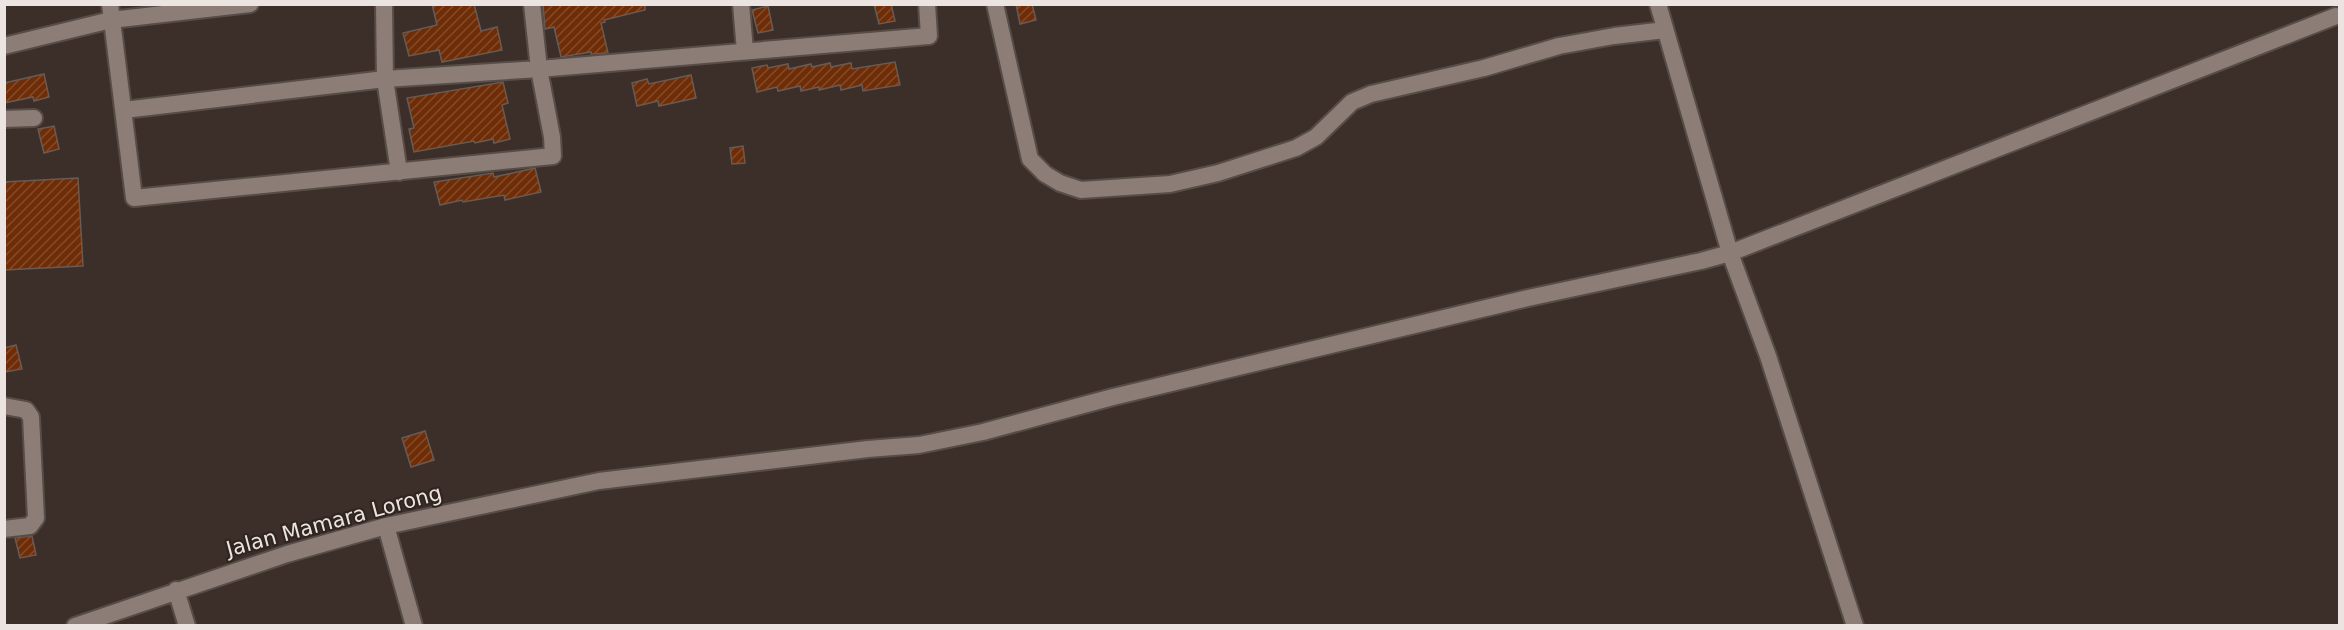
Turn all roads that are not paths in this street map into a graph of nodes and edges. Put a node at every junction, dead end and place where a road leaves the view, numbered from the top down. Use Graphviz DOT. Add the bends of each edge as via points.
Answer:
graph roads {
  1 [pos="250,4"];
  2 [pos="384,4"];
  3 [pos="532,4"];
  4 [pos="741,4"];
  5 [pos="927,4"];
  6 [pos="995,4"];
  7 [pos="1658,4"];
  8 [pos="110,12"];
  9 [pos="2336,15"];
  10 [pos="1665,30"];
  11 [pos="4,46"];
  12 [pos="745,51"];
  13 [pos="539,69"];
  14 [pos="385,79"];
  15 [pos="124,110"];
  16 [pos="34,118"];
  17 [pos="4,119"];
  18 [pos="399,172"];
  19 [pos="1730,253"];
  20 [pos="4,406"];
  21 [pos="386,526"];
  22 [pos="4,529"];
  23 [pos="176,590"];
  24 [pos="81,625"];
  25 [pos="187,626"];
  26 [pos="414,626"];
  27 [pos="1855,626"];
  1 -- 8 [label="street"];
  2 -- 14 [label="street"];
  3 -- 13 [label="street"];
  4 -- 12 [label="street"];
  5 -- 12 [label="street" via="929,36"];
  6 -- 10 [label="street" via="1030,159 1045,174 1081,190 1170,184 1218,173 1296,148 1316,137 1352,102 1371,94 1559,46"];
  7 -- 10 [label="street"];
  8 -- 11 [label="street"];
  8 -- 15 [label="street"];
  9 -- 19 [label="street, Jalan Mamara Lorong"];
  10 -- 19 [label="street"];
  12 -- 13 [label="street"];
  13 -- 14 [label="street"];
  13 -- 18 [label="street" via="553,156"];
  14 -- 15 [label="street"];
  14 -- 18 [label="street"];
  15 -- 18 [label="street" via="134,198"];
  16 -- 17 [label="street"];
  19 -- 21 [label="street, Jalan Mamara Lorong" via="1103,399 983,432 919,445 599,481"];
  19 -- 27 [label="street" via="1768,356"];
  20 -- 22 [label="street" via="26,410 31,417 36,518 30,526"];
  21 -- 23 [label="street, Jalan Mamara Lorong"];
  21 -- 26 [label="street"];
  23 -- 24 [label="street, Jalan Mamara Lorong"];
  23 -- 25 [label="street"];
}
